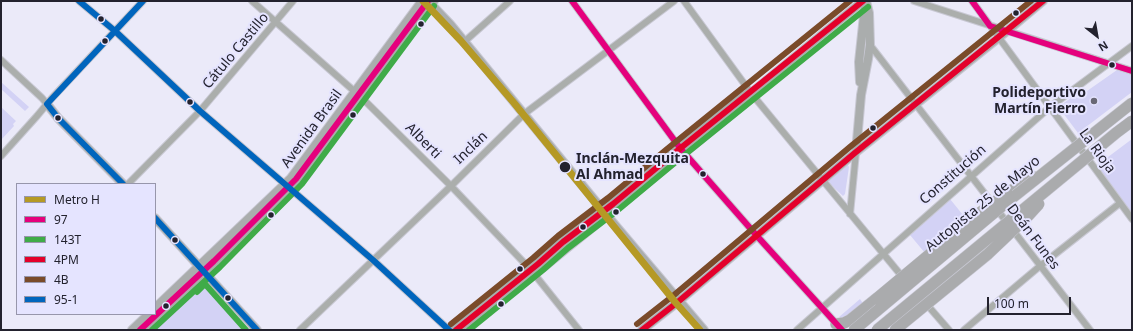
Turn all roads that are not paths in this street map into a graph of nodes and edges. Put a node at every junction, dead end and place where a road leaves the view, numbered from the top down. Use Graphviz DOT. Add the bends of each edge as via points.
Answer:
graph roads {
  1 [pos="80,1"];
  2 [pos="143,1"];
  3 [pos="252,1"];
  4 [pos="293,1"];
  5 [pos="422,1"];
  6 [pos="510,1"];
  7 [pos="572,1"];
  8 [pos="674,1"];
  9 [pos="684,1"];
  10 [pos="865,1"];
  11 [pos="914,1"];
  12 [pos="972,1"];
  13 [pos="1043,1"];
  14 [pos="431,2"];
  15 [pos="276,22"];
  16 [pos="990,26"];
  17 [pos="115,31"];
  18 [pos="1007,31"];
  19 [pos="999,37"];
  20 [pos="464,42"];
  21 [pos="870,44"];
  22 [pos="1132,46"];
  23 [pos="608,50"];
  24 [pos="1,60"];
  25 [pos="1108,63"];
  26 [pos="1132,71"];
  27 [pos="355,91"];
  28 [pos="751,93"];
  29 [pos="861,94"];
  30 [pos="362,98"];
  31 [pos="916,103"];
  32 [pos="1132,103"];
  33 [pos="47,104"];
  34 [pos="1050,107"];
  35 [pos="200,111"];
  36 [pos="524,114"];
  37 [pos="1132,121"];
  38 [pos="677,144"];
  39 [pos="684,152"];
  40 [pos="856,152"];
  41 [pos="1,156"];
  42 [pos="1052,167"];
  43 [pos="971,175"];
  44 [pos="1065,175"];
  45 [pos="823,180"];
  46 [pos="122,183"];
  47 [pos="129,183"];
  48 [pos="285,185"];
  49 [pos="451,186"];
  50 [pos="292,192"];
  51 [pos="1120,202"];
  52 [pos="601,208"];
  53 [pos="850,214"];
  54 [pos="607,215"];
  55 [pos="156,219"];
  56 [pos="1132,219"];
  57 [pos="757,236"];
  58 [pos="883,253"];
  59 [pos="373,260"];
  60 [pos="199,266"];
  61 [pos="528,266"];
  62 [pos="1040,266"];
  63 [pos="206,273"];
  64 [pos="535,274"];
  65 [pos="900,274"];
  66 [pos="679,301"];
  67 [pos="156,307"];
  68 [pos="929,307"];
  69 [pos="822,308"];
  70 [pos="148,315"];
  71 [pos="839,327"];
  72 [pos="132,330"];
  73 [pos="146,330"];
  74 [pos="257,330"];
  75 [pos="300,330"];
  76 [pos="449,330"];
  77 [pos="463,330"];
  78 [pos="579,330"];
  79 [pos="642,330"];
  80 [pos="704,330"];
  81 [pos="797,330"];
  82 [pos="854,330"];
  83 [pos="878,330"];
  84 [pos="895,330"];
  85 [pos="949,330"];
  86 [pos="964,330"];
  87 [pos="1090,330"];
  1 -- 17 [label="street"];
  2 -- 17 [label="street"];
  3 -- 15 [label="street, Alberti"];
  4 -- 15 [label="street, Cátulo Castillo"];
  5 -- 27 [label="main road, Avenida Brasil"];
  6 -- 20 [label="street"];
  7 -- 23 [label="street"];
  8 -- 23 [label="street, Inclán"];
  9 -- 28 [label="street"];
  10 -- 21 [label="main road" via="869,13"];
  10 -- 28 [label="main road"];
  10 -- 29 [label="main road" via="859,62"];
  11 -- 16 [label="street"];
  12 -- 16 [label="street, La Rioja"];
  13 -- 18 [label="main road"];
  14 -- 20 [label="main road"];
  14 -- 30 [label="main road, Avenida Brasil"];
  15 -- 27 [label="street, Alberti"];
  15 -- 35 [label="street, Cátulo Castillo"];
  16 -- 18 [label="street"];
  16 -- 19 [label="street, La Rioja"];
  17 -- 33 [label="street"];
  17 -- 35 [label="street"];
  18 -- 19 [label="main road"];
  18 -- 25 [label="street"];
  19 -- 31 [label="main road"];
  19 -- 34 [label="street, La Rioja"];
  20 -- 36 [label="main road"];
  21 -- 29 [label="main road"];
  21 -- 31 [label="street, Deán Funes"];
  22 -- 25 [label="street, Constitución"];
  23 -- 36 [label="street, Inclán"];
  23 -- 38 [label="street"];
  24 -- 33 [label="street"];
  25 -- 26 [label="street"];
  25 -- 34 [label="street, Constitución"];
  27 -- 30 [label="street, Alberti"];
  27 -- 48 [label="main road, Avenida Brasil"];
  28 -- 38 [label="main road" via="738,96"];
  28 -- 39 [label="main road" via="744,104"];
  28 -- 45 [label="street"];
  29 -- 40 [label="main road"];
  30 -- 49 [label="street, Alberti"];
  30 -- 50 [label="main road, Avenida Brasil"];
  31 -- 40 [label="main road"];
  31 -- 43 [label="street, Deán Funes"];
  32 -- 42 [label="highway, Autopista 25 de Mayo, bridge"];
  33 -- 41 [label="street"];
  33 -- 46 [label="main road"];
  34 -- 43 [label="street, Constitución"];
  34 -- 51 [label="street, La Rioja"];
  35 -- 47 [label="street, Cátulo Castillo"];
  35 -- 48 [label="street"];
  36 -- 49 [label="street, Inclán"];
  36 -- 52 [label="main road"];
  37 -- 44 [label="highway, Autopista 25 de Mayo, bridge"];
  38 -- 39 [label="street"];
  38 -- 52 [label="main road"];
  39 -- 54 [label="main road"];
  39 -- 57 [label="street"];
  40 -- 45 [label="main road"];
  40 -- 53 [label="street"];
  42 -- 71 [label="highway, bridge" via="1016,187 978,214"];
  42 -- 82 [label="highway, Autopista 25 de Mayo, bridge"];
  43 -- 58 [label="street, Constitución"];
  43 -- 62 [label="street, Deán Funes"];
  44 -- 83 [label="highway, Autopista 25 de Mayo, bridge"];
  44 -- 84 [label="highway, bridge" via="1004,239"];
  45 -- 53 [label="street"];
  45 -- 57 [label="main road"];
  48 -- 50 [label="street"];
  48 -- 60 [label="main road, Avenida Brasil"];
  49 -- 59 [label="street, Inclán"];
  49 -- 61 [label="street, Alberti"];
  50 -- 59 [label="street"];
  50 -- 63 [label="main road, Avenida Brasil"];
  51 -- 56 [label="street, La Rioja"];
  51 -- 62 [label="street"];
  52 -- 54 [label="main road"];
  52 -- 61 [label="main road"];
  53 -- 58 [label="street"];
  54 -- 64 [label="main road"];
  54 -- 66 [label="main road"];
  55 -- 60 [label="main road"];
  57 -- 66 [label="main road"];
  57 -- 69 [label="street"];
  58 -- 65 [label="street"];
  58 -- 69 [label="street, Constitución"];
  59 -- 75 [label="street, Inclán"];
  59 -- 76 [label="street"];
  60 -- 63 [label="main road"];
  60 -- 67 [label="main road, Avenida Brasil"];
  61 -- 64 [label="street, Alberti"];
  61 -- 76 [label="main road"];
  62 -- 86 [label="street"];
  62 -- 87 [label="street, Deán Funes"];
  63 -- 73 [label="main road, Avenida Brasil"];
  63 -- 74 [label="main road"];
  64 -- 77 [label="main road"];
  64 -- 78 [label="street, Alberti"];
  66 -- 79 [label="main road"];
  66 -- 80 [label="main road"];
  68 -- 85 [label="street"];
  69 -- 71 [label="street"];
  69 -- 81 [label="street, Constitución"];
  70 -- 72 [label="main road"];
}
